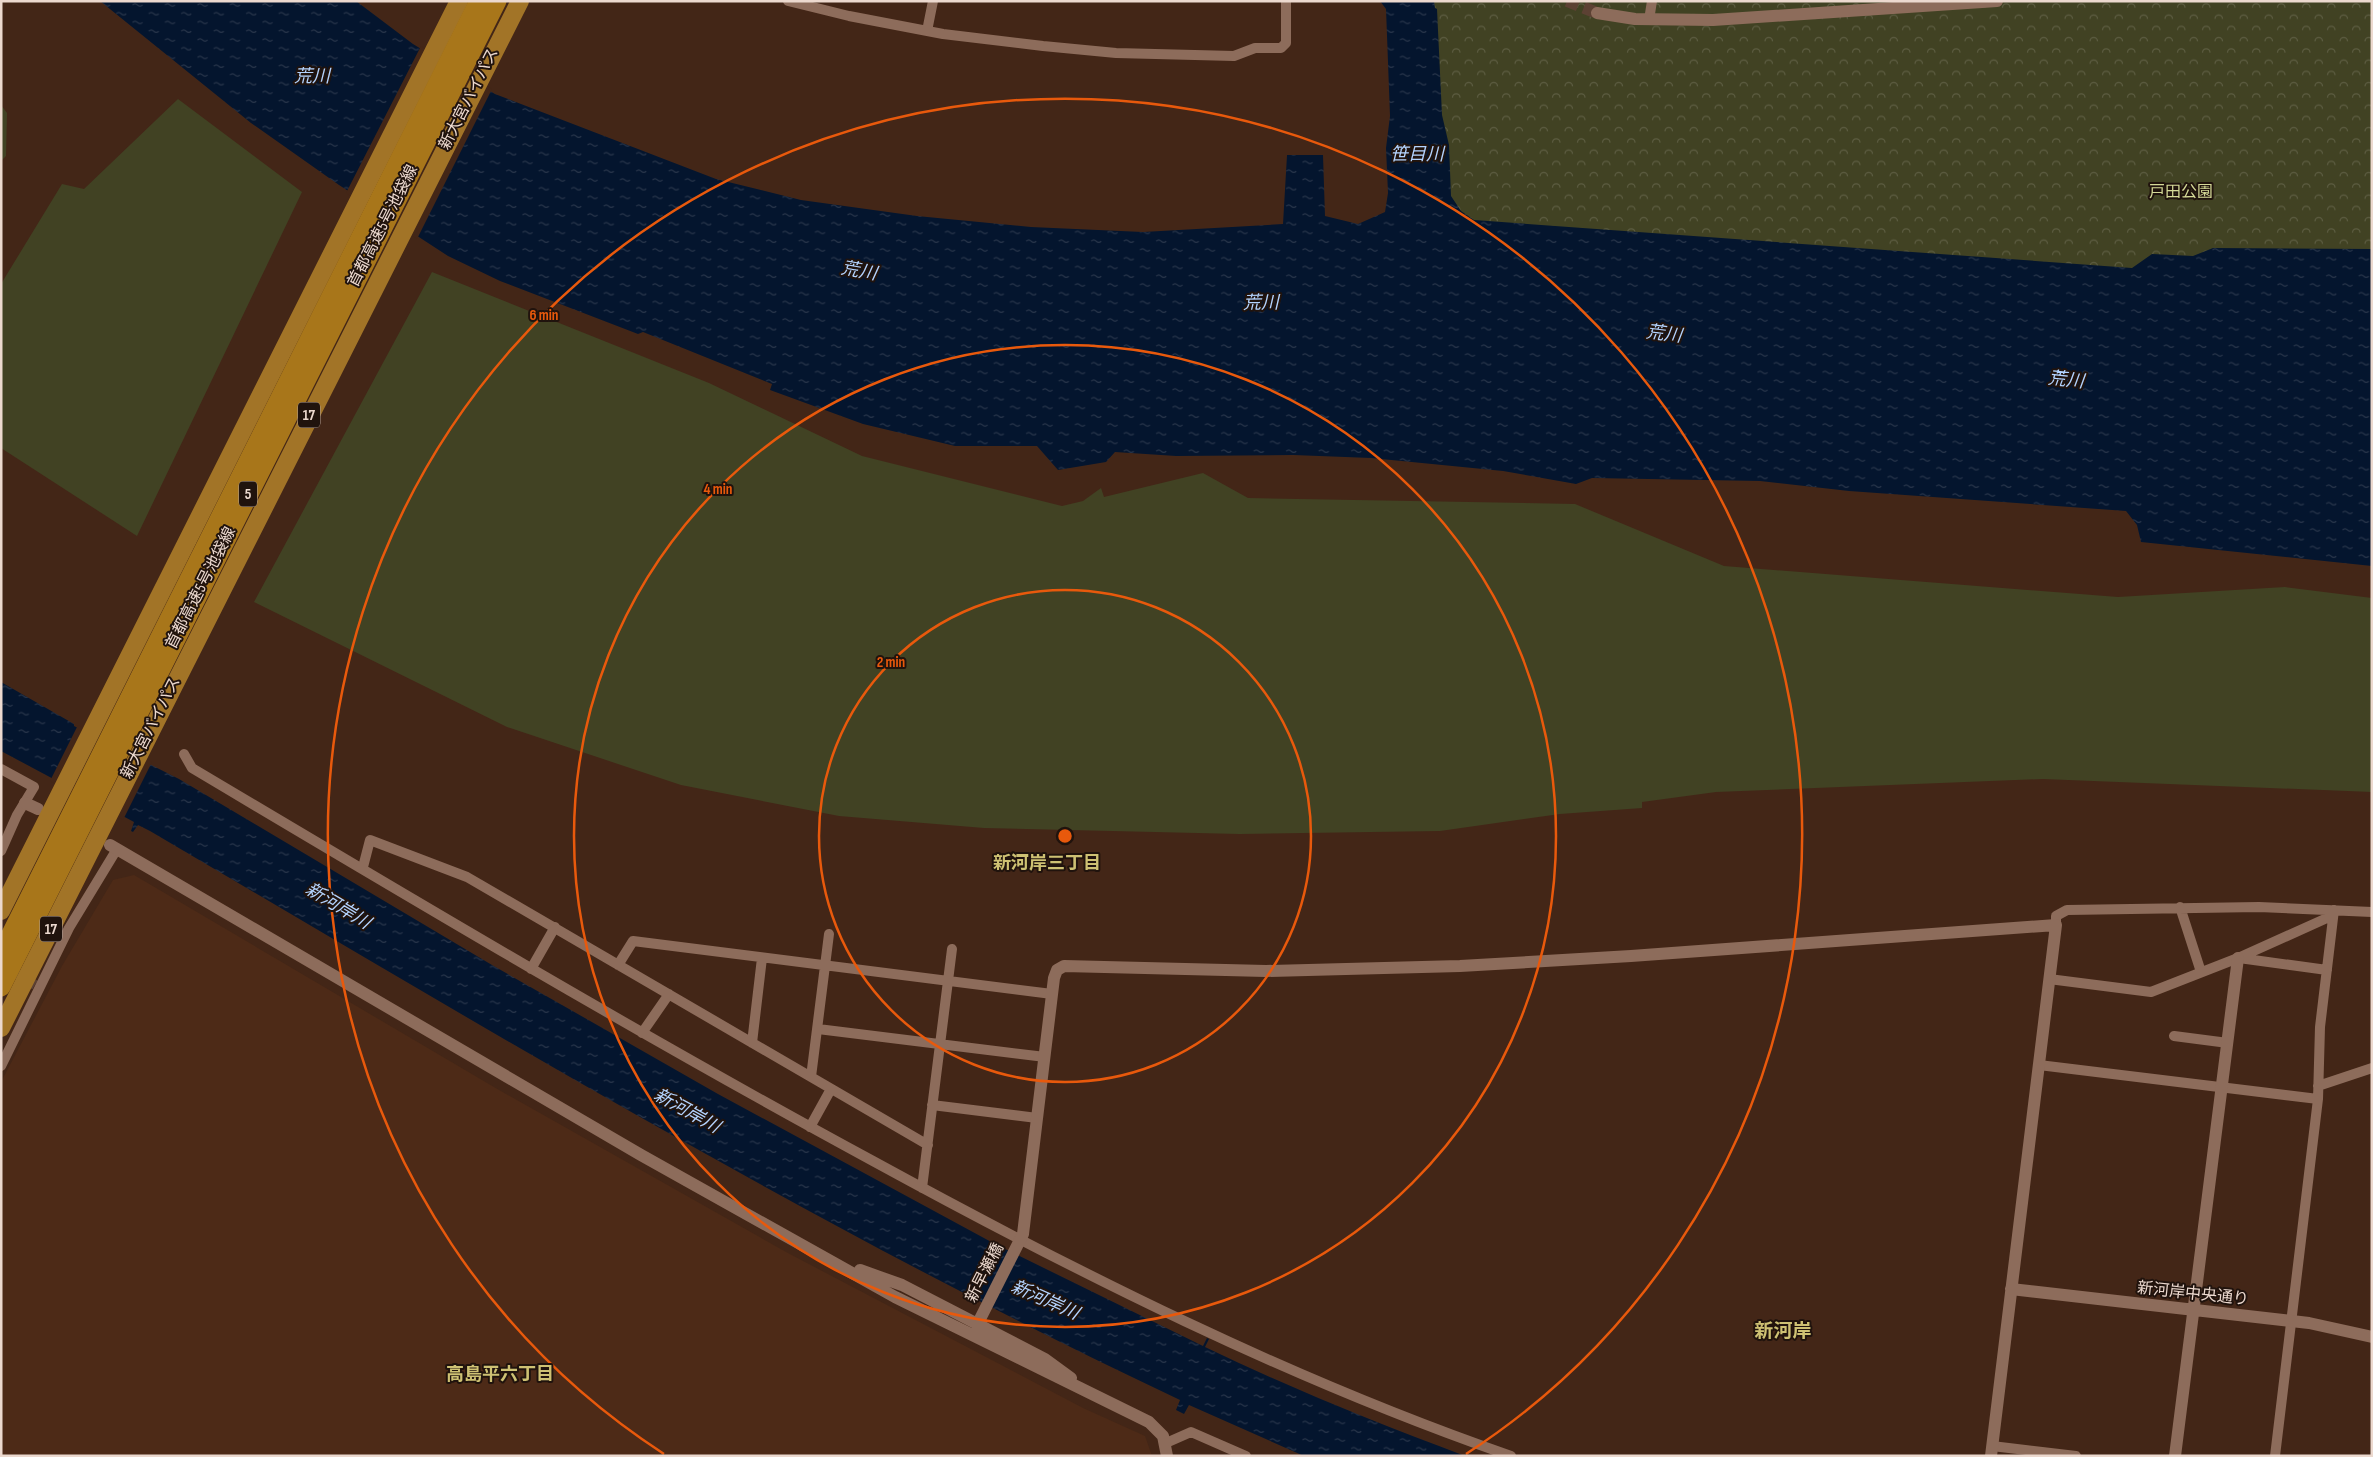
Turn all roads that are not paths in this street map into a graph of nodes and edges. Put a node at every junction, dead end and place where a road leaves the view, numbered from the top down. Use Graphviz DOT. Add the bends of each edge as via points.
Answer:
graph roads {
  1 [pos="459,1"];
  2 [pos="479,1"];
  3 [pos="496,1"];
  4 [pos="520,1"];
  5 [pos="788,1"];
  6 [pos="933,1"];
  7 [pos="1286,1"];
  8 [pos="1652,1"];
  9 [pos="1997,1"];
  10 [pos="1597,13"];
  11 [pos="1648,20"];
  12 [pos="927,31"];
  13 [pos="184,754"];
  14 [pos="1,769"];
  15 [pos="24,803"];
  16 [pos="38,809"];
  17 [pos="113,847"];
  18 [pos="1,851"];
  19 [pos="363,868"];
  20 [pos="2180,907"];
  21 [pos="2334,910"];
  22 [pos="1,911"];
  23 [pos="2372,912"];
  24 [pos="2056,925"];
  25 [pos="555,928"];
  26 [pos="829,934"];
  27 [pos="952,949"];
  28 [pos="1,954"];
  29 [pos="762,958"];
  30 [pos="2238,958"];
  31 [pos="618,965"];
  32 [pos="825,966"];
  33 [pos="531,969"];
  34 [pos="2327,970"];
  35 [pos="2200,972"];
  36 [pos="2049,979"];
  37 [pos="948,981"];
  38 [pos="1,987"];
  39 [pos="669,994"];
  40 [pos="1052,994"];
  41 [pos="1,1028"];
  42 [pos="818,1029"];
  43 [pos="642,1033"];
  44 [pos="2174,1036"];
  45 [pos="752,1043"];
  46 [pos="2228,1043"];
  47 [pos="939,1044"];
  48 [pos="1044,1057"];
  49 [pos="2039,1065"];
  50 [pos="1,1066"];
  51 [pos="2372,1068"];
  52 [pos="811,1077"];
  53 [pos="2318,1086"];
  54 [pos="2223,1088"];
  55 [pos="831,1089"];
  56 [pos="2318,1100"];
  57 [pos="932,1106"];
  58 [pos="1037,1118"];
  59 [pos="810,1127"];
  60 [pos="928,1145"];
  61 [pos="922,1188"];
  62 [pos="1020,1241"];
  63 [pos="827,1258"];
  64 [pos="2011,1289"];
  65 [pos="2195,1311"];
  66 [pos="2292,1320"];
  67 [pos="978,1322"];
  68 [pos="2372,1337"];
  69 [pos="1098,1398"];
  70 [pos="1166,1443"];
  71 [pos="1992,1451"];
  72 [pos="1167,1456"];
  73 [pos="1246,1456"];
  74 [pos="1511,1456"];
  75 [pos="2076,1456"];
  76 [pos="2175,1456"];
  77 [pos="2275,1456"];
  1 -- 22 [label="highway"];
  2 -- 28 [label="highway, 首都高速5号池袋線 / 5"];
  3 -- 38 [label="highway, 首都高速5号池袋線 / 5"];
  4 -- 41 [label="highway, 新大宮バイパス / 17"];
  5 -- 12 [label="street"];
  6 -- 12 [label="street"];
  7 -- 12 [label="street" via="1286,43 1281,48 1255,48 1234,56 1116,53"];
  8 -- 11 [label="street"];
  9 -- 11 [label="street" via="1713,20"];
  10 -- 11 [label="street"];
  13 -- 19 [label="street" via="192,768"];
  14 -- 15 [label="street" via="34,787"];
  15 -- 16 [label="street"];
  15 -- 18 [label="street"];
  17 -- 50 [label="street" via="38,986"];
  17 -- 63 [label="street" via="641,1155"];
  19 -- 25 [label="street" via="370,840 467,877"];
  19 -- 33 [label="street"];
  20 -- 21 [label="street"];
  20 -- 24 [label="street" via="2067,910 2056,916"];
  20 -- 35 [label="street"];
  21 -- 23 [label="street"];
  21 -- 30 [label="street" via="2326,918"];
  21 -- 34 [label="street"];
  24 -- 36 [label="street"];
  24 -- 40 [label="street, 新早瀬橋" via="1460,966 1266,971 1067,965 1056,973"];
  25 -- 31 [label="street"];
  25 -- 33 [label="street"];
  26 -- 32 [label="street"];
  27 -- 37 [label="street"];
  29 -- 31 [label="street" via="633,941"];
  29 -- 32 [label="street"];
  29 -- 45 [label="street"];
  30 -- 34 [label="street"];
  30 -- 35 [label="street"];
  30 -- 46 [label="street"];
  31 -- 39 [label="street"];
  32 -- 37 [label="street"];
  32 -- 42 [label="street"];
  33 -- 43 [label="street"];
  34 -- 53 [label="street" via="2320,1027"];
  35 -- 36 [label="street" via="2151,992"];
  36 -- 49 [label="street"];
  37 -- 40 [label="street"];
  37 -- 47 [label="street"];
  39 -- 43 [label="street"];
  39 -- 45 [label="street"];
  40 -- 48 [label="street, 新早瀬橋"];
  42 -- 47 [label="street"];
  42 -- 52 [label="street"];
  43 -- 59 [label="street"];
  44 -- 46 [label="street"];
  45 -- 52 [label="street"];
  46 -- 54 [label="street"];
  47 -- 48 [label="street"];
  47 -- 57 [label="street"];
  48 -- 58 [label="street, 新早瀬橋"];
  49 -- 54 [label="street"];
  49 -- 64 [label="street"];
  51 -- 53 [label="street"];
  52 -- 55 [label="street"];
  53 -- 56 [label="street"];
  54 -- 56 [label="street"];
  54 -- 65 [label="street"];
  55 -- 59 [label="street"];
  55 -- 60 [label="street"];
  56 -- 66 [label="street"];
  57 -- 58 [label="street"];
  57 -- 60 [label="street"];
  58 -- 62 [label="street, 新早瀬橋"];
  59 -- 61 [label="street"];
  60 -- 61 [label="street"];
  61 -- 62 [label="street"];
  62 -- 67 [label="street, 新早瀬橋"];
  62 -- 74 [label="street" via="1290,1369"];
  63 -- 67 [label="street" via="902,1285"];
  63 -- 69 [label="street" via="895,1297"];
  64 -- 65 [label="street, 新河岸中央通り"];
  64 -- 71 [label="street"];
  65 -- 66 [label="street, 新河岸中央通り"];
  65 -- 76 [label="street"];
  66 -- 68 [label="street, 新河岸中央通り"];
  66 -- 77 [label="street"];
  67 -- 69 [label="street" via="1044,1358"];
  69 -- 70 [label="street" via="1149,1422"];
  70 -- 72 [label="street"];
  70 -- 73 [label="street" via="1191,1432"];
  71 -- 75 [label="street"];
}
